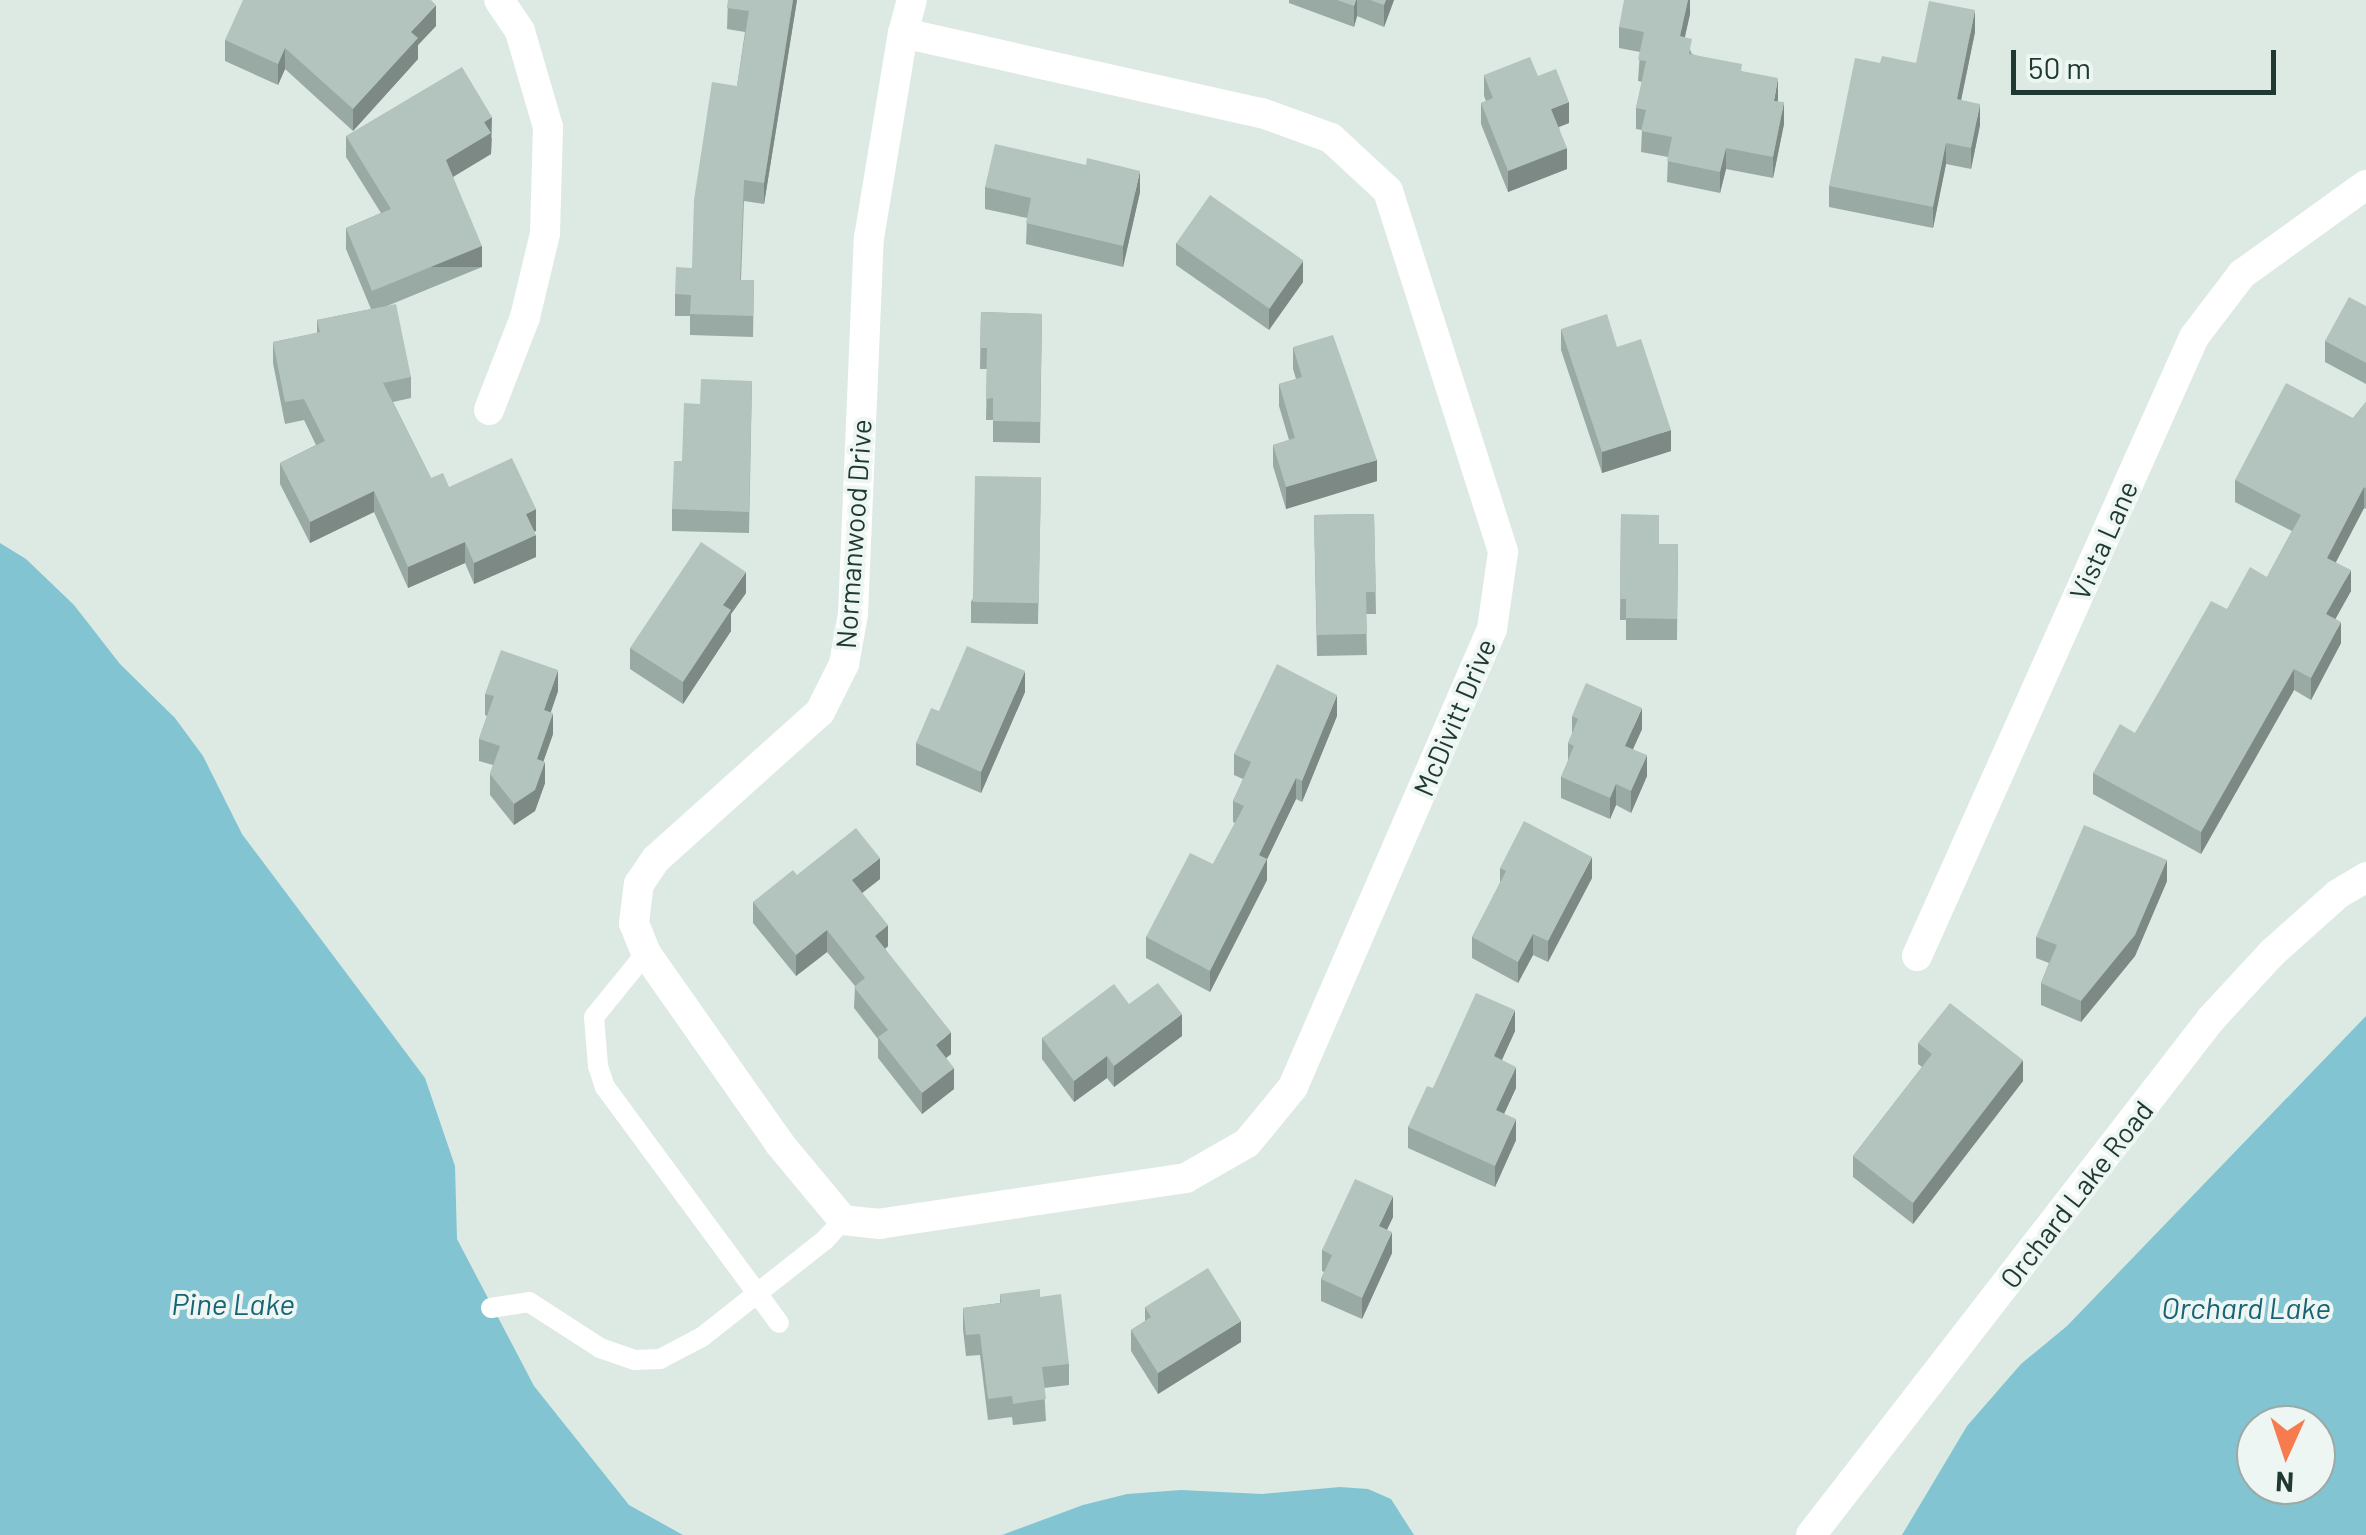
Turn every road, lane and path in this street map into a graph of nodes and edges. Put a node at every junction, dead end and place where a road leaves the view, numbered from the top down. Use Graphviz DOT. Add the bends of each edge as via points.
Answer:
graph roads {
  1 [pos="500,0"];
  2 [pos="912,0"];
  3 [pos="902,32"];
  4 [pos="2366,185"];
  5 [pos="489,410"];
  6 [pos="2366,878"];
  7 [pos="646,953"];
  8 [pos="1917,956"];
  9 [pos="843,1220"];
  10 [pos="757,1294"];
  11 [pos="490,1308"];
  12 [pos="779,1324"];
  13 [pos="1811,1535"];
  1 -- 5 [label="street" via="520,32 548,127 545,234 525,316"];
  2 -- 3 [label="street, Normanwood Drive"];
  3 -- 7 [label="street, Normanwood Drive" via="869,238 853,614 844,664 820,712 656,860 639,884 634,922"];
  3 -- 9 [label="street, McDivitt Drive" via="1262,113 1331,138 1388,191 1503,552 1492,629 1293,1087 1247,1143 1186,1178 880,1224"];
  4 -- 8 [label="street, Vista Lane" via="2242,274 2194,337"];
  6 -- 13 [label="street, Orchard Lake Road" via="2272,953 2211,1019"];
  7 -- 9 [label="street, Normanwood Drive" via="780,1144"];
  7 -- 10 [label="lane" via="594,1017 598,1066 606,1087"];
  9 -- 10 [label="lane"];
  10 -- 11 [label="lane" via="702,1336 660,1358 634,1360 600,1348 529,1302"];
  10 -- 12 [label="lane"];
}
